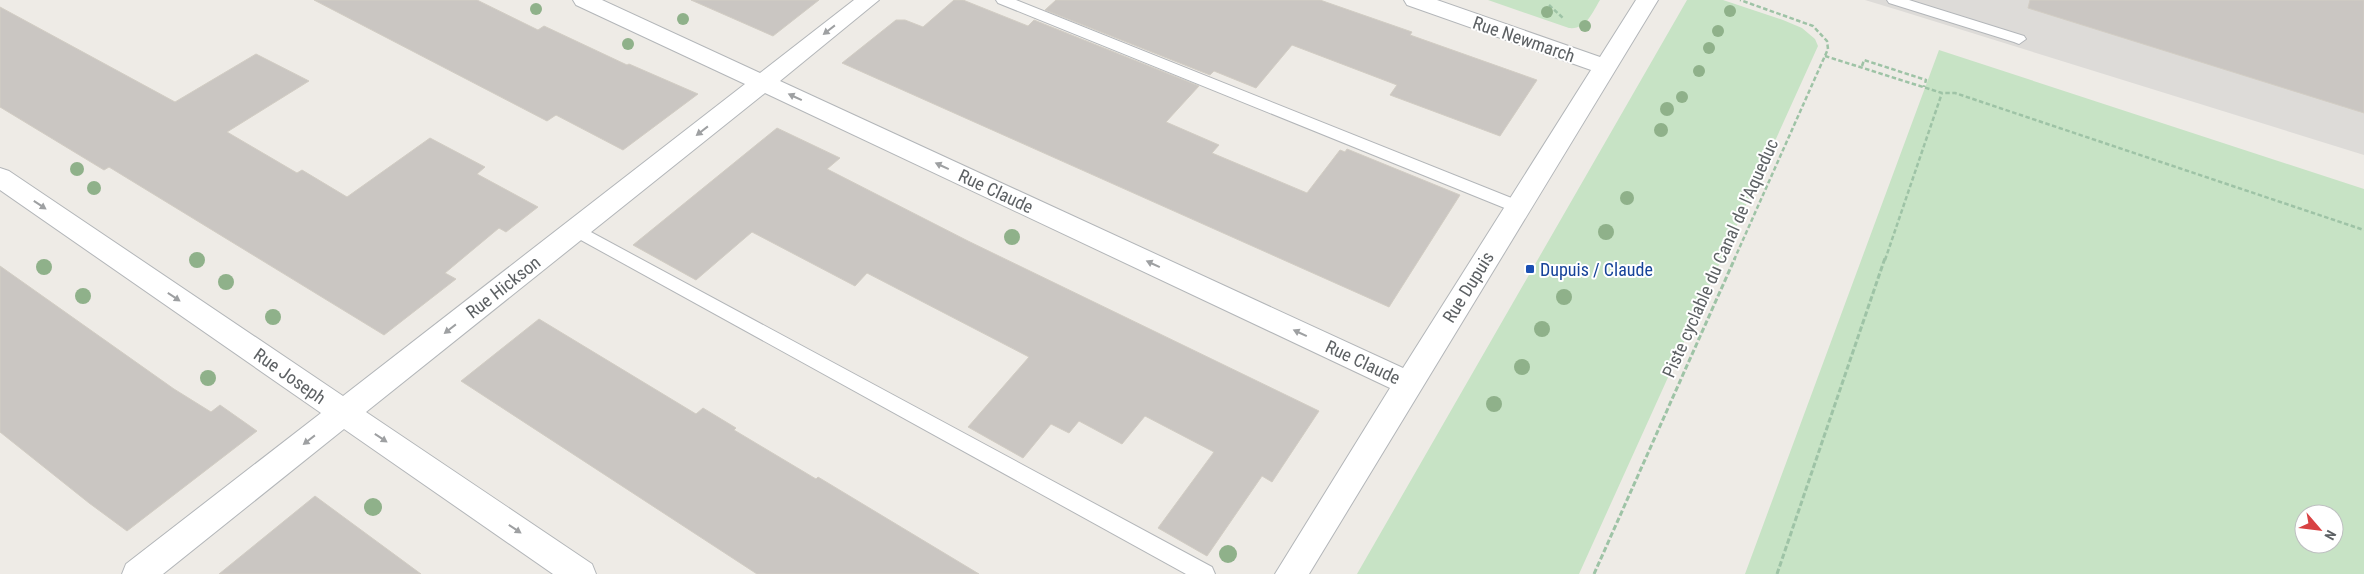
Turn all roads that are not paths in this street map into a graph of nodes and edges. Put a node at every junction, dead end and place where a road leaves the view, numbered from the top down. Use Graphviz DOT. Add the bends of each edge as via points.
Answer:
graph roads {
  1 [pos="584,0"];
  2 [pos="868,0"];
  3 [pos="1003,0"];
  4 [pos="1415,0"];
  5 [pos="1647,0"];
  6 [pos="1894,0"];
  7 [pos="2019,39"];
  8 [pos="1605,67"];
  9 [pos="763,82"];
  10 [pos="0,177"];
  11 [pos="1518,207"];
  12 [pos="576,230"];
  13 [pos="1408,383"];
  14 [pos="343,413"];
  15 [pos="138,574"];
  16 [pos="580,574"];
  17 [pos="1205,574"];
  18 [pos="1291,574"];
  1 -- 9 [label="street, Rue Claude"];
  2 -- 9 [label="street, Rue Hickson, one-way"];
  3 -- 11 [label="lane"];
  4 -- 8 [label="street, Rue Newmarch"];
  5 -- 8 [label="street, Rue Dupuis"];
  6 -- 7 [label="lane"];
  8 -- 11 [label="street, Rue Dupuis"];
  9 -- 12 [label="street, Rue Hickson, one-way"];
  13 -- 9 [label="street, Rue Claude, one-way"];
  10 -- 14 [label="street, Rue Joseph, one-way"];
  11 -- 13 [label="street, Rue Dupuis"];
  12 -- 14 [label="street, Rue Hickson, one-way"];
  12 -- 17 [label="lane"];
  13 -- 18 [label="street, Rue Dupuis"];
  14 -- 15 [label="street, Rue Hickson, one-way"];
  14 -- 16 [label="street, Rue Joseph, one-way"];
}
